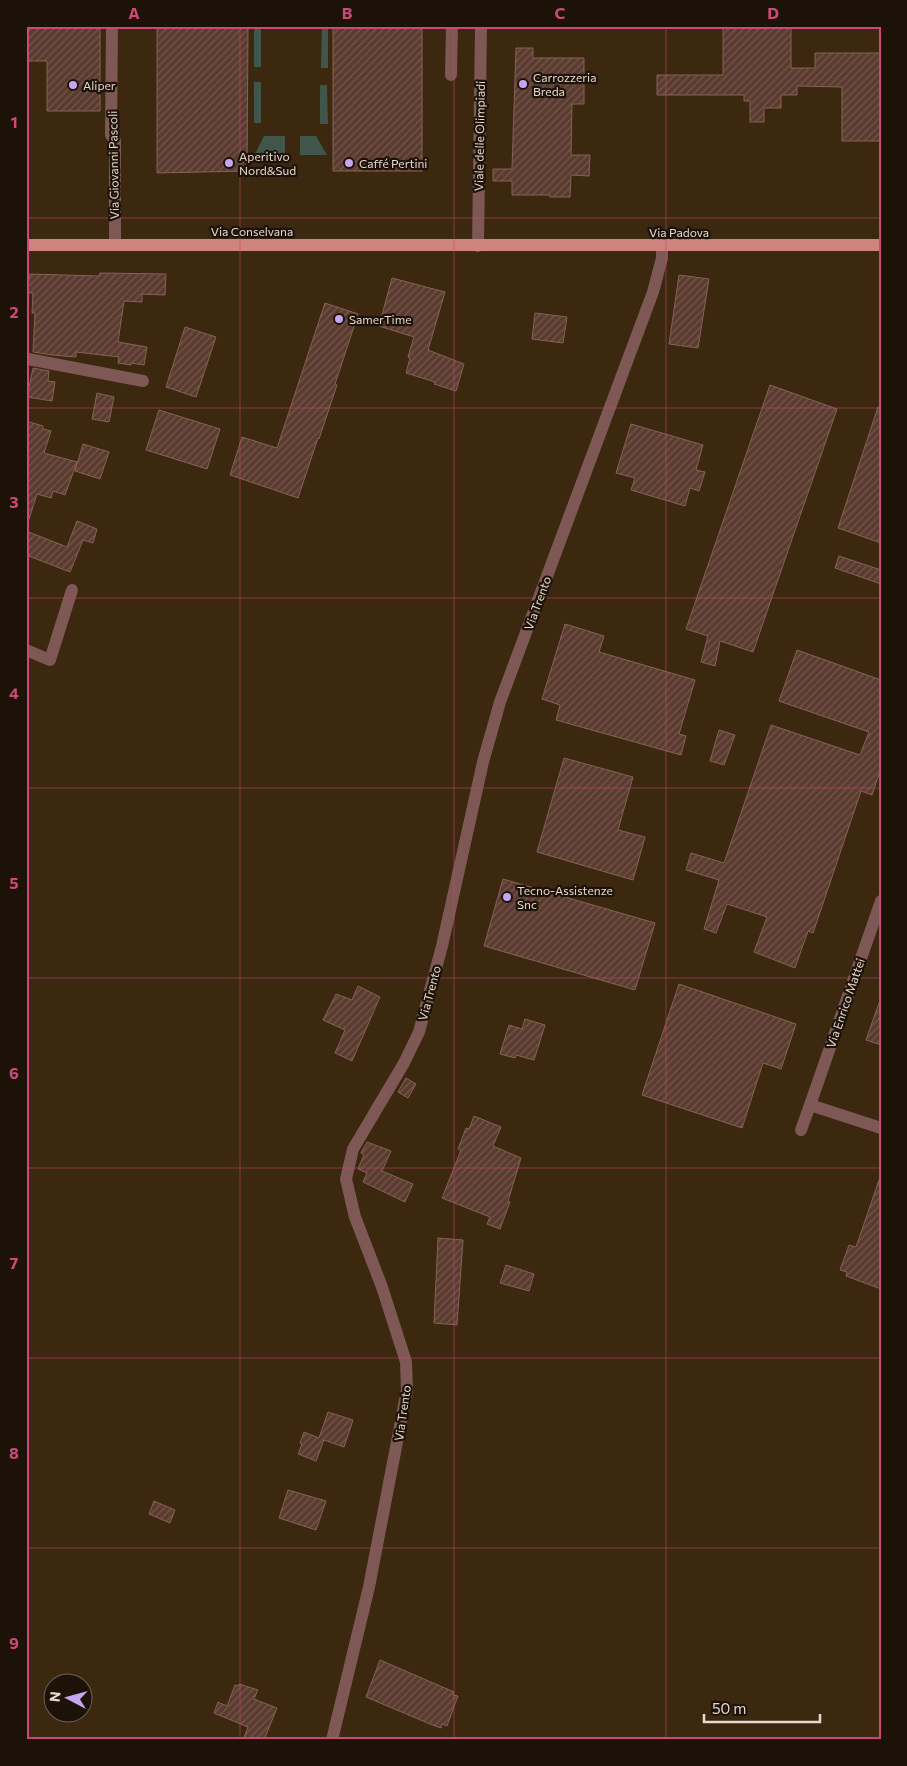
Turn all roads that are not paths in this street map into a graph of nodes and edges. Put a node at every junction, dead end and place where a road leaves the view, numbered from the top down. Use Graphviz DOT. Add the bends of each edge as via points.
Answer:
graph roads {
  1 [pos="112,26"];
  2 [pos="452,26"];
  3 [pos="481,26"];
  4 [pos="452,75"];
  5 [pos="26,245"];
  6 [pos="115,245"];
  7 [pos="881,245"];
  8 [pos="478,246"];
  9 [pos="662,246"];
  10 [pos="27,361"];
  11 [pos="143,381"];
  12 [pos="72,590"];
  13 [pos="26,650"];
  14 [pos="881,901"];
  15 [pos="810,1105"];
  16 [pos="881,1128"];
  17 [pos="801,1130"];
  18 [pos="332,1740"];
  1 -- 6 [label="street, Via Giovanni Pascoli"];
  2 -- 4 [label="street"];
  3 -- 8 [label="street, Viale delle Olimpiadi"];
  5 -- 6 [label="main road, Via Conselvana"];
  6 -- 8 [label="main road, Via Conselvana"];
  7 -- 9 [label="main road, Via Padova"];
  8 -- 9 [label="main road, Via Padova"];
  9 -- 18 [label="street, Via Trento" via="662,258 652,292 500,702 419,1032 353,1148 346,1179 355,1217 406,1362 407,1390 369,1587"];
  10 -- 11 [label="street"];
  12 -- 13 [label="street" via="50,660"];
  14 -- 15 [label="street, Via Enrico Mattei"];
  15 -- 16 [label="street"];
  15 -- 17 [label="street, Via Enrico Mattei"];
}
